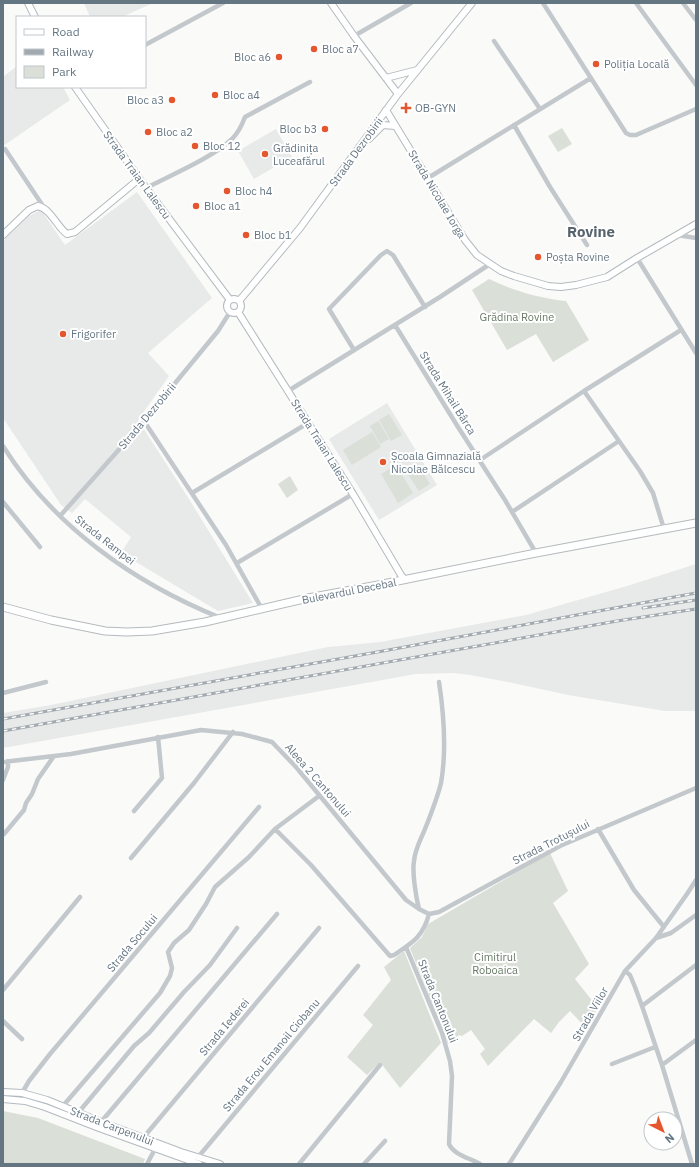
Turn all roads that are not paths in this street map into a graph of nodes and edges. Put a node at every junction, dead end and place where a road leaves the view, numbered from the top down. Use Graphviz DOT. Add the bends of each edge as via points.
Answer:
graph roads {
  1 [pos="28,3"];
  2 [pos="223,3"];
  3 [pos="331,3"];
  4 [pos="411,3"];
  5 [pos="472,3"];
  6 [pos="636,3"];
  7 [pos="683,3"];
  8 [pos="545,4"];
  9 [pos="34,16"];
  10 [pos="696,20"];
  11 [pos="354,36"];
  12 [pos="494,41"];
  13 [pos="146,45"];
  14 [pos="417,70"];
  15 [pos="386,78"];
  16 [pos="591,78"];
  17 [pos="310,82"];
  18 [pos="696,85"];
  19 [pos="75,88"];
  20 [pos="398,94"];
  21 [pos="540,109"];
  22 [pos="696,109"];
  23 [pos="386,110"];
  24 [pos="514,124"];
  25 [pos="395,126"];
  26 [pos="360,146"];
  27 [pos="5,149"];
  28 [pos="428,178"];
  29 [pos="139,179"];
  30 [pos="146,188"];
  31 [pos="45,209"];
  32 [pos="696,224"];
  33 [pos="3,235"];
  34 [pos="677,235"];
  35 [pos="696,238"];
  36 [pos="587,245"];
  37 [pos="637,258"];
  38 [pos="490,264"];
  39 [pos="230,300"];
  40 [pos="239,300"];
  41 [pos="425,307"];
  42 [pos="230,312"];
  43 [pos="238,312"];
  44 [pos="395,325"];
  45 [pos="681,330"];
  46 [pos="354,350"];
  47 [pos="696,353"];
  48 [pos="288,391"];
  49 [pos="584,391"];
  50 [pos="144,421"];
  51 [pos="308,423"];
  52 [pos="619,441"];
  53 [pos="3,446"];
  54 [pos="480,460"];
  55 [pos="192,493"];
  56 [pos="353,494"];
  57 [pos="3,502"];
  58 [pos="512,512"];
  59 [pos="60,516"];
  60 [pos="696,523"];
  61 [pos="664,530"];
  62 [pos="40,547"];
  63 [pos="536,553"];
  64 [pos="237,563"];
  65 [pos="405,580"];
  66 [pos="3,607"];
  67 [pos="262,610"];
  68 [pos="221,618"];
  69 [pos="46,682"];
  70 [pos="439,682"];
  71 [pos="3,694"];
  72 [pos="233,732"];
  73 [pos="158,737"];
  74 [pos="54,756"];
  75 [pos="5,761"];
  76 [pos="3,780"];
  77 [pos="696,788"];
  78 [pos="320,796"];
  79 [pos="259,807"];
  80 [pos="134,811"];
  81 [pos="275,829"];
  82 [pos="598,829"];
  83 [pos="4,834"];
  84 [pos="131,858"];
  85 [pos="696,880"];
  86 [pos="696,889"];
  87 [pos="687,894"];
  88 [pos="80,897"];
  89 [pos="419,909"];
  90 [pos="277,914"];
  91 [pos="429,914"];
  92 [pos="696,915"];
  93 [pos="664,927"];
  94 [pos="237,928"];
  95 [pos="319,928"];
  96 [pos="656,938"];
  97 [pos="406,947"];
  98 [pos="696,965"];
  99 [pos="358,966"];
  100 [pos="625,971"];
  101 [pos="3,990"];
  102 [pos="642,1006"];
  103 [pos="3,1021"];
  104 [pos="22,1039"];
  105 [pos="696,1040"];
  106 [pos="655,1047"];
  107 [pos="612,1064"];
  108 [pos="380,1065"];
  109 [pos="662,1065"];
  110 [pos="3,1092"];
  111 [pos="22,1093"];
  112 [pos="3,1099"];
  113 [pos="62,1106"];
  114 [pos="78,1113"];
  115 [pos="101,1122"];
  116 [pos="143,1138"];
  117 [pos="385,1141"];
  118 [pos="155,1149"];
  119 [pos="199,1156"];
  120 [pos="147,1164"];
  121 [pos="199,1164"];
  122 [pos="220,1164"];
  123 [pos="299,1164"];
  124 [pos="364,1164"];
  125 [pos="480,1164"];
  126 [pos="509,1164"];
  127 [pos="692,1164"];
  1 -- 9 [label="street"];
  2 -- 13 [label="street"];
  3 -- 11 [label="street"];
  4 -- 11 [label="street"];
  5 -- 14 [label="street, Strada Dezrobirii"];
  6 -- 18 [label="street"];
  7 -- 10 [label="street"];
  8 -- 16 [label="street"];
  11 -- 15 [label="street"];
  12 -- 21 [label="street"];
  14 -- 15 [label="street"];
  14 -- 20 [label="street, Strada Dezrobirii"];
  15 -- 20 [label="street"];
  16 -- 21 [label="street"];
  16 -- 22 [label="street" via="626,133 630,135 636,135"];
  17 -- 30 [label="street" via="245,118 233,138 213,152"];
  19 -- 29 [label="street, Strada Traian Lalescu"];
  20 -- 23 [label="street, Strada Dezrobirii"];
  21 -- 24 [label="street"];
  23 -- 25 [label="street, Strada Nicolae Iorga"];
  23 -- 26 [label="street, Strada Dezrobirii"];
  24 -- 28 [label="street"];
  24 -- 36 [label="street"];
  25 -- 26 [label="street" via="382,125"];
  25 -- 28 [label="street, Strada Nicolae Iorga"];
  26 -- 40 [label="street, Strada Dezrobirii" via="300,228"];
  27 -- 31 [label="street"];
  28 -- 38 [label="street, Strada Nicolae Iorga" via="459,232 477,255"];
  29 -- 30 [label="street, Strada Traian Lalescu"];
  29 -- 31 [label="street" via="71,234 63,231"];
  30 -- 39 [label="street, Strada Traian Lalescu"];
  31 -- 33 [label="street" via="38,206 29,210"];
  32 -- 34 [label="street, Strada Nicolae Iorga"];
  34 -- 35 [label="street"];
  34 -- 37 [label="street, Strada Nicolae Iorga"];
  37 -- 38 [label="street, Strada Nicolae Iorga" via="607,277 561,287 524,280"];
  37 -- 45 [label="street"];
  38 -- 41 [label="street"];
  39 -- 40 [label="street"];
  39 -- 42 [label="street" via="227,305"];
  40 -- 43 [label="street" via="241,306"];
  41 -- 44 [label="street"];
  41 -- 46 [label="street" via="393,255 387,251 329,309"];
  42 -- 43 [label="street"];
  42 -- 50 [label="street, Strada Dezrobirii" via="218,331"];
  43 -- 48 [label="street, Strada Traian Lalescu"];
  44 -- 46 [label="street"];
  44 -- 54 [label="street, Strada Mihail Bârca"];
  45 -- 47 [label="street"];
  45 -- 49 [label="street"];
  46 -- 48 [label="street"];
  48 -- 51 [label="street, Strada Traian Lalescu"];
  49 -- 52 [label="street"];
  49 -- 54 [label="street"];
  50 -- 55 [label="street"];
  50 -- 59 [label="street, Strada Dezrobirii"];
  51 -- 55 [label="street"];
  51 -- 56 [label="street, Strada Traian Lalescu"];
  52 -- 58 [label="street"];
  52 -- 61 [label="street" via="653,493"];
  53 -- 59 [label="street, Strada Rampei" via="34,490"];
  54 -- 58 [label="street, Strada Mihail Bârca"];
  55 -- 64 [label="street"];
  56 -- 64 [label="street"];
  56 -- 65 [label="street, Strada Traian Lalescu"];
  57 -- 62 [label="street"];
  58 -- 63 [label="street, Strada Mihail Bârca"];
  59 -- 68 [label="street, Strada Rampei" via="111,559 189,605"];
  60 -- 61 [label="main road, Bulevardul Decebal"];
  61 -- 63 [label="main road, Bulevardul Decebal"];
  63 -- 65 [label="main road, Bulevardul Decebal"];
  64 -- 67 [label="street"];
  65 -- 67 [label="main road, Bulevardul Decebal" via="308,598"];
  66 -- 68 [label="main road, Bulevardul Decebal" via="51,620 126,632 152,631"];
  67 -- 68 [label="main road, Bulevardul Decebal"];
  69 -- 71 [label="street"];
  70 -- 89 [label="street" via="444,729 441,782 413,861"];
  72 -- 73 [label="street, Aleea 2 Cantonului" via="201,730"];
  72 -- 78 [label="street, Aleea 2 Cantonului" via="272,742"];
  72 -- 84 [label="street"];
  73 -- 74 [label="street, Aleea 2 Cantonului"];
  73 -- 80 [label="street" via="162,778"];
  74 -- 75 [label="street, Aleea 2 Cantonului"];
  74 -- 83 [label="street" via="38,779 24,810"];
  75 -- 76 [label="street" via="8,767"];
  77 -- 82 [label="street, Strada Trotușului"];
  78 -- 81 [label="street"];
  78 -- 89 [label="street, Aleea 2 Cantonului" via="406,900"];
  79 -- 111 [label="street, Strada Socului" via="50,1054"];
  81 -- 97 [label="street" via="311,864 390,956"];
  81 -- 113 [label="street" via="249,857 215,887 189,930 168,952 172,968 160,993"];
  82 -- 91 [label="street, Strada Trotușului" via="560,846 439,912"];
  82 -- 93 [label="street" via="634,890"];
  85 -- 87 [label="street, Strada Viilor"];
  86 -- 87 [label="street"];
  87 -- 93 [label="street, Strada Viilor"];
  88 -- 101 [label="street"];
  89 -- 91 [label="street"];
  90 -- 115 [label="street"];
  91 -- 97 [label="street" via="420,935"];
  92 -- 96 [label="street"];
  93 -- 96 [label="street, Strada Viilor"];
  94 -- 114 [label="street" via="210,965 149,1033 134,1046"];
  95 -- 116 [label="street, Strada Iederei"];
  96 -- 100 [label="street, Strada Viilor"];
  97 -- 125 [label="street, Strada Cantonului" via="442,1033 450,1061 452,1076 449,1144 451,1149"];
  98 -- 102 [label="street"];
  99 -- 119 [label="street, Strada Erou Emanoil Ciobanu"];
  100 -- 102 [label="street" via="630,975"];
  100 -- 126 [label="street, Strada Viilor" via="561,1082"];
  102 -- 106 [label="street"];
  103 -- 104 [label="street"];
  105 -- 109 [label="street"];
  106 -- 107 [label="street"];
  106 -- 109 [label="street"];
  108 -- 123 [label="street"];
  109 -- 127 [label="street"];
  110 -- 111 [label="street, Strada Carpenului"];
  111 -- 113 [label="street, Strada Carpenului"];
  112 -- 118 [label="street, Strada Carpenului" via="25,1101 45,1107"];
  113 -- 114 [label="street, Strada Carpenului"];
  114 -- 115 [label="street, Strada Carpenului"];
  115 -- 116 [label="street, Strada Carpenului"];
  116 -- 119 [label="street, Strada Carpenului"];
  117 -- 124 [label="street"];
  118 -- 120 [label="street"];
  118 -- 121 [label="street, Strada Carpenului"];
  119 -- 122 [label="street, Strada Carpenului"];
}
